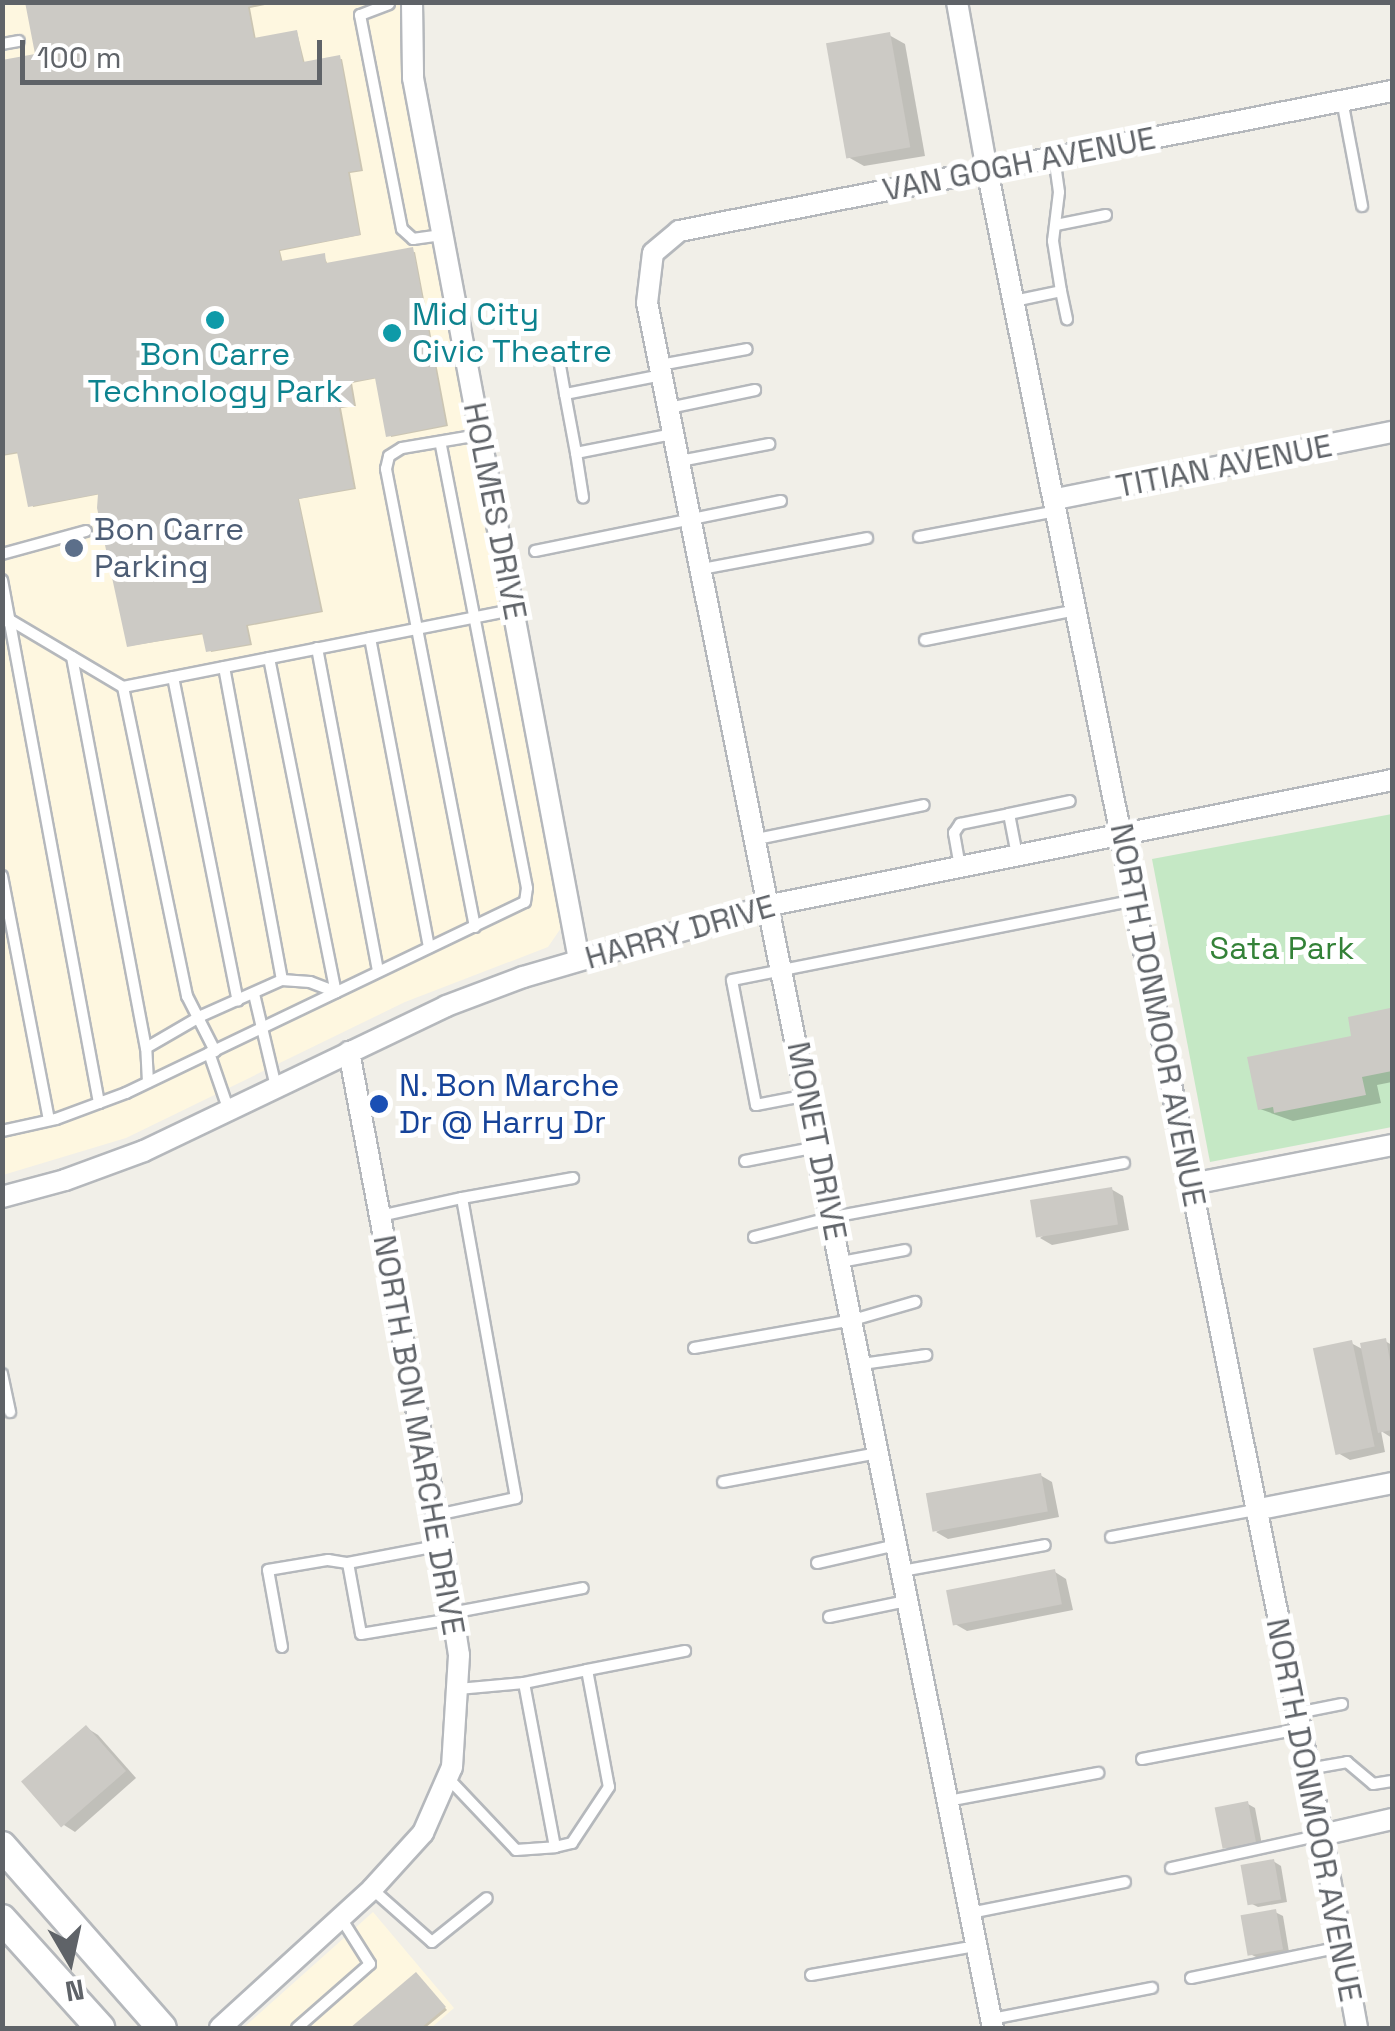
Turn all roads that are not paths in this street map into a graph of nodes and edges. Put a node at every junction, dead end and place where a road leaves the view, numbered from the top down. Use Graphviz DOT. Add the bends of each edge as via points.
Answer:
graph roads {
  1 [pos="957,2"];
  2 [pos="388,3"];
  3 [pos="412,4"];
  4 [pos="19,41"];
  5 [pos="2,44"];
  6 [pos="1392,90"];
  7 [pos="1342,100"];
  8 [pos="1054,157"];
  9 [pos="987,170"];
  10 [pos="1362,206"];
  11 [pos="1106,215"];
  12 [pos="1056,226"];
  13 [pos="443,234"];
  14 [pos="653,254"];
  15 [pos="1062,291"];
  16 [pos="1014,301"];
  17 [pos="1067,319"];
  18 [pos="747,349"];
  19 [pos="558,354"];
  20 [pos="661,370"];
  21 [pos="755,390"];
  22 [pos="566,394"];
  23 [pos="669,408"];
  24 [pos="1392,432"];
  25 [pos="674,434"];
  26 [pos="480,435"];
  27 [pos="440,442"];
  28 [pos="769,444"];
  29 [pos="576,453"];
  30 [pos="680,461"];
  31 [pos="584,497"];
  32 [pos="782,501"];
  33 [pos="1057,505"];
  34 [pos="692,519"];
  35 [pos="86,531"];
  36 [pos="919,537"];
  37 [pos="867,538"];
  38 [pos="535,550"];
  39 [pos="2,554"];
  40 [pos="702,569"];
  41 [pos="2,580"];
  42 [pos="513,610"];
  43 [pos="1078,610"];
  44 [pos="475,617"];
  45 [pos="6,621"];
  46 [pos="419,628"];
  47 [pos="370,638"];
  48 [pos="925,640"];
  49 [pos="317,648"];
  50 [pos="72,657"];
  51 [pos="270,658"];
  52 [pos="224,667"];
  53 [pos="173,677"];
  54 [pos="123,686"];
  55 [pos="1392,780"];
  56 [pos="1070,802"];
  57 [pos="924,805"];
  58 [pos="1009,814"];
  59 [pos="1122,835"];
  60 [pos="757,839"];
  61 [pos="1017,856"];
  62 [pos="960,867"];
  63 [pos="2,876"];
  64 [pos="1136,900"];
  65 [pos="771,905"];
  66 [pos="475,927"];
  67 [pos="429,947"];
  68 [pos="580,960"];
  69 [pos="784,969"];
  70 [pos="378,972"];
  71 [pos="282,980"];
  72 [pos="336,992"];
  73 [pos="254,994"];
  74 [pos="238,1001"];
  75 [pos="201,1016"];
  76 [pos="263,1027"];
  77 [pos="146,1048"];
  78 [pos="212,1052"];
  79 [pos="348,1052"];
  80 [pos="148,1082"];
  81 [pos="277,1088"];
  82 [pos="808,1095"];
  83 [pos="99,1103"];
  84 [pos="230,1111"];
  85 [pos="50,1120"];
  86 [pos="2,1131"];
  87 [pos="1392,1144"];
  88 [pos="819,1146"];
  89 [pos="744,1161"];
  90 [pos="1124,1162"];
  91 [pos="573,1178"];
  92 [pos="1192,1184"];
  93 [pos="2,1197"];
  94 [pos="462,1198"];
  95 [pos="380,1216"];
  96 [pos="832,1217"];
  97 [pos="754,1237"];
  98 [pos="905,1250"];
  99 [pos="842,1262"];
  100 [pos="915,1302"];
  101 [pos="853,1320"];
  102 [pos="694,1348"];
  103 [pos="926,1354"];
  104 [pos="862,1364"];
  105 [pos="2,1374"];
  106 [pos="10,1412"];
  107 [pos="879,1453"];
  108 [pos="723,1482"];
  109 [pos="1392,1483"];
  110 [pos="1255,1510"];
  111 [pos="436,1515"];
  112 [pos="1111,1536"];
  113 [pos="442,1545"];
  114 [pos="897,1545"];
  115 [pos="1045,1545"];
  116 [pos="348,1563"];
  117 [pos="817,1563"];
  118 [pos="902,1571"];
  119 [pos="583,1588"];
  120 [pos="908,1600"];
  121 [pos="452,1616"];
  122 [pos="829,1617"];
  123 [pos="282,1647"];
  124 [pos="685,1650"];
  125 [pos="586,1670"];
  126 [pos="524,1683"];
  127 [pos="457,1689"];
  128 [pos="1342,1704"];
  129 [pos="1298,1721"];
  130 [pos="1142,1760"];
  131 [pos="1308,1769"];
  132 [pos="1098,1773"];
  133 [pos="447,1777"];
  134 [pos="1392,1781"];
  135 [pos="948,1801"];
  136 [pos="1392,1819"];
  137 [pos="1322,1835"];
  138 [pos="2,1846"];
  139 [pos="556,1846"];
  140 [pos="1171,1868"];
  141 [pos="1124,1882"];
  142 [pos="372,1888"];
  143 [pos="487,1898"];
  144 [pos="970,1913"];
  145 [pos="341,1918"];
  146 [pos="2,1919"];
  147 [pos="976,1946"];
  148 [pos="1342,1946"];
  149 [pos="811,1975"];
  150 [pos="1191,1978"];
  151 [pos="1152,1988"];
  152 [pos="992,2024"];
  153 [pos="100,2028"];
  154 [pos="162,2028"];
  155 [pos="220,2028"];
  156 [pos="297,2028"];
  157 [pos="1357,2028"];
  1 -- 9 [label="street, NORTH DONMOOR AVENUE"];
  2 -- 3 [label="lane"];
  2 -- 13 [label="lane" via="360,15 402,230 412,239"];
  3 -- 13 [label="street, HOLMES DRIVE" via="414,78"];
  4 -- 5 [label="lane"];
  6 -- 7 [label="street, VAN GOGH AVENUE"];
  7 -- 8 [label="street, VAN GOGH AVENUE"];
  7 -- 10 [label="lane"];
  8 -- 9 [label="street, VAN GOGH AVENUE"];
  8 -- 12 [label="lane"];
  9 -- 14 [label="street, VAN GOGH AVENUE" via="679,231"];
  9 -- 16 [label="street, NORTH DONMOOR AVENUE"];
  11 -- 12 [label="lane"];
  12 -- 15 [label="lane"];
  13 -- 26 [label="street, HOLMES DRIVE"];
  14 -- 20 [label="street, MONET DRIVE" via="648,303"];
  15 -- 16 [label="lane"];
  15 -- 17 [label="lane"];
  16 -- 33 [label="street, NORTH DONMOOR AVENUE"];
  18 -- 20 [label="lane"];
  19 -- 22 [label="lane"];
  20 -- 22 [label="lane"];
  20 -- 23 [label="street, MONET DRIVE"];
  21 -- 23 [label="lane"];
  22 -- 29 [label="lane"];
  23 -- 25 [label="street, MONET DRIVE"];
  24 -- 33 [label="street, TITIAN AVENUE"];
  25 -- 29 [label="lane"];
  25 -- 30 [label="street, MONET DRIVE"];
  26 -- 27 [label="lane"];
  26 -- 42 [label="street, HOLMES DRIVE"];
  27 -- 44 [label="lane"];
  27 -- 46 [label="lane" via="402,448 389,456 386,469"];
  28 -- 30 [label="lane"];
  29 -- 31 [label="lane"];
  30 -- 34 [label="street, MONET DRIVE"];
  32 -- 34 [label="lane"];
  33 -- 36 [label="lane"];
  33 -- 43 [label="street, NORTH DONMOOR AVENUE"];
  34 -- 38 [label="lane"];
  34 -- 40 [label="street, MONET DRIVE"];
  35 -- 39 [label="lane"];
  37 -- 40 [label="lane"];
  40 -- 60 [label="street, MONET DRIVE"];
  41 -- 45 [label="lane"];
  42 -- 44 [label="lane"];
  42 -- 68 [label="street, HOLMES DRIVE"];
  43 -- 48 [label="lane"];
  43 -- 59 [label="street, NORTH DONMOOR AVENUE"];
  44 -- 46 [label="lane"];
  44 -- 66 [label="lane" via="527,888 525,902"];
  45 -- 50 [label="lane"];
  45 -- 83 [label="lane"];
  46 -- 47 [label="lane"];
  46 -- 66 [label="lane"];
  47 -- 49 [label="lane"];
  47 -- 67 [label="lane"];
  49 -- 51 [label="lane"];
  49 -- 70 [label="lane"];
  50 -- 54 [label="lane"];
  50 -- 77 [label="lane"];
  51 -- 52 [label="lane"];
  51 -- 72 [label="lane"];
  52 -- 53 [label="lane"];
  52 -- 71 [label="lane"];
  53 -- 54 [label="lane"];
  53 -- 74 [label="lane"];
  54 -- 75 [label="lane" via="187,996"];
  55 -- 59 [label="street, HARRY DRIVE"];
  56 -- 58 [label="lane"];
  57 -- 60 [label="lane"];
  58 -- 61 [label="lane"];
  58 -- 62 [label="lane" via="960,824 954,832"];
  59 -- 61 [label="street, HARRY DRIVE"];
  59 -- 64 [label="street, NORTH DONMOOR AVENUE"];
  60 -- 65 [label="street, MONET DRIVE"];
  61 -- 62 [label="street, HARRY DRIVE"];
  62 -- 65 [label="street, HARRY DRIVE"];
  63 -- 85 [label="lane"];
  64 -- 69 [label="lane"];
  64 -- 92 [label="street, NORTH DONMOOR AVENUE"];
  65 -- 68 [label="street, HARRY DRIVE"];
  65 -- 69 [label="street, MONET DRIVE"];
  66 -- 67 [label="lane"];
  67 -- 70 [label="lane"];
  68 -- 79 [label="street, HARRY DRIVE" via="446,1006"];
  69 -- 82 [label="street, MONET DRIVE"];
  69 -- 82 [label="lane" via="732,980 756,1105"];
  70 -- 72 [label="lane"];
  71 -- 72 [label="lane"];
  71 -- 73 [label="lane"];
  72 -- 76 [label="lane"];
  73 -- 74 [label="lane"];
  73 -- 76 [label="lane"];
  74 -- 75 [label="lane"];
  75 -- 77 [label="lane"];
  75 -- 78 [label="lane"];
  76 -- 78 [label="lane"];
  76 -- 81 [label="lane"];
  77 -- 80 [label="lane"];
  78 -- 80 [label="lane"];
  78 -- 84 [label="lane"];
  79 -- 81 [label="street, HARRY DRIVE"];
  79 -- 95 [label="street, NORTH BON MARCHE DRIVE"];
  80 -- 83 [label="lane"];
  81 -- 84 [label="street, HARRY DRIVE"];
  82 -- 88 [label="street, MONET DRIVE"];
  83 -- 85 [label="lane"];
  84 -- 93 [label="street, HARRY DRIVE" via="99,1169"];
  85 -- 86 [label="lane"];
  87 -- 92 [label="street"];
  88 -- 89 [label="lane"];
  88 -- 96 [label="street, MONET DRIVE"];
  90 -- 96 [label="lane"];
  91 -- 94 [label="lane"];
  92 -- 110 [label="street, NORTH DONMOOR AVENUE"];
  94 -- 95 [label="lane"];
  94 -- 111 [label="lane" via="516,1498"];
  95 -- 111 [label="street, NORTH BON MARCHE DRIVE"];
  96 -- 97 [label="lane"];
  96 -- 99 [label="street, MONET DRIVE"];
  98 -- 99 [label="lane"];
  99 -- 101 [label="street, MONET DRIVE"];
  100 -- 101 [label="lane"];
  101 -- 102 [label="lane"];
  101 -- 104 [label="street, MONET DRIVE"];
  103 -- 104 [label="lane"];
  104 -- 107 [label="street, MONET DRIVE"];
  105 -- 106 [label="lane"];
  107 -- 108 [label="lane"];
  107 -- 114 [label="street, MONET DRIVE"];
  109 -- 110 [label="street"];
  110 -- 112 [label="lane"];
  110 -- 129 [label="street, NORTH DONMOOR AVENUE"];
  111 -- 113 [label="street, NORTH BON MARCHE DRIVE"];
  113 -- 116 [label="lane"];
  113 -- 121 [label="street, NORTH BON MARCHE DRIVE"];
  114 -- 117 [label="lane"];
  114 -- 118 [label="street, MONET DRIVE"];
  115 -- 118 [label="lane"];
  116 -- 121 [label="lane" via="360,1634"];
  116 -- 123 [label="lane" via="268,1570"];
  118 -- 120 [label="street, MONET DRIVE"];
  119 -- 121 [label="lane"];
  120 -- 122 [label="lane"];
  120 -- 135 [label="street, MONET DRIVE"];
  121 -- 127 [label="street, NORTH BON MARCHE DRIVE"];
  124 -- 125 [label="lane"];
  125 -- 126 [label="lane"];
  125 -- 139 [label="lane" via="609,1788 572,1843"];
  126 -- 127 [label="lane"];
  126 -- 139 [label="lane"];
  127 -- 133 [label="street, NORTH BON MARCHE DRIVE"];
  128 -- 129 [label="lane"];
  129 -- 130 [label="lane"];
  129 -- 131 [label="street, NORTH DONMOOR AVENUE"];
  131 -- 134 [label="lane" via="1347,1762 1373,1784"];
  131 -- 137 [label="street, NORTH DONMOOR AVENUE"];
  132 -- 135 [label="lane"];
  133 -- 139 [label="lane" via="516,1850"];
  133 -- 142 [label="street, NORTH BON MARCHE DRIVE" via="423,1832"];
  135 -- 144 [label="street, MONET DRIVE"];
  136 -- 137 [label="street"];
  137 -- 140 [label="lane"];
  137 -- 148 [label="street, NORTH DONMOOR AVENUE"];
  138 -- 154 [label="main road"];
  141 -- 144 [label="lane"];
  142 -- 143 [label="lane" via="432,1942"];
  142 -- 145 [label="street, NORTH BON MARCHE DRIVE"];
  144 -- 147 [label="street, MONET DRIVE"];
  145 -- 155 [label="street, NORTH BON MARCHE DRIVE"];
  145 -- 156 [label="lane" via="370,1964"];
  146 -- 153 [label="main road"];
  147 -- 149 [label="lane"];
  147 -- 152 [label="street, MONET DRIVE"];
  148 -- 150 [label="lane"];
  148 -- 157 [label="street, NORTH DONMOOR AVENUE"];
  151 -- 152 [label="lane"];
}
